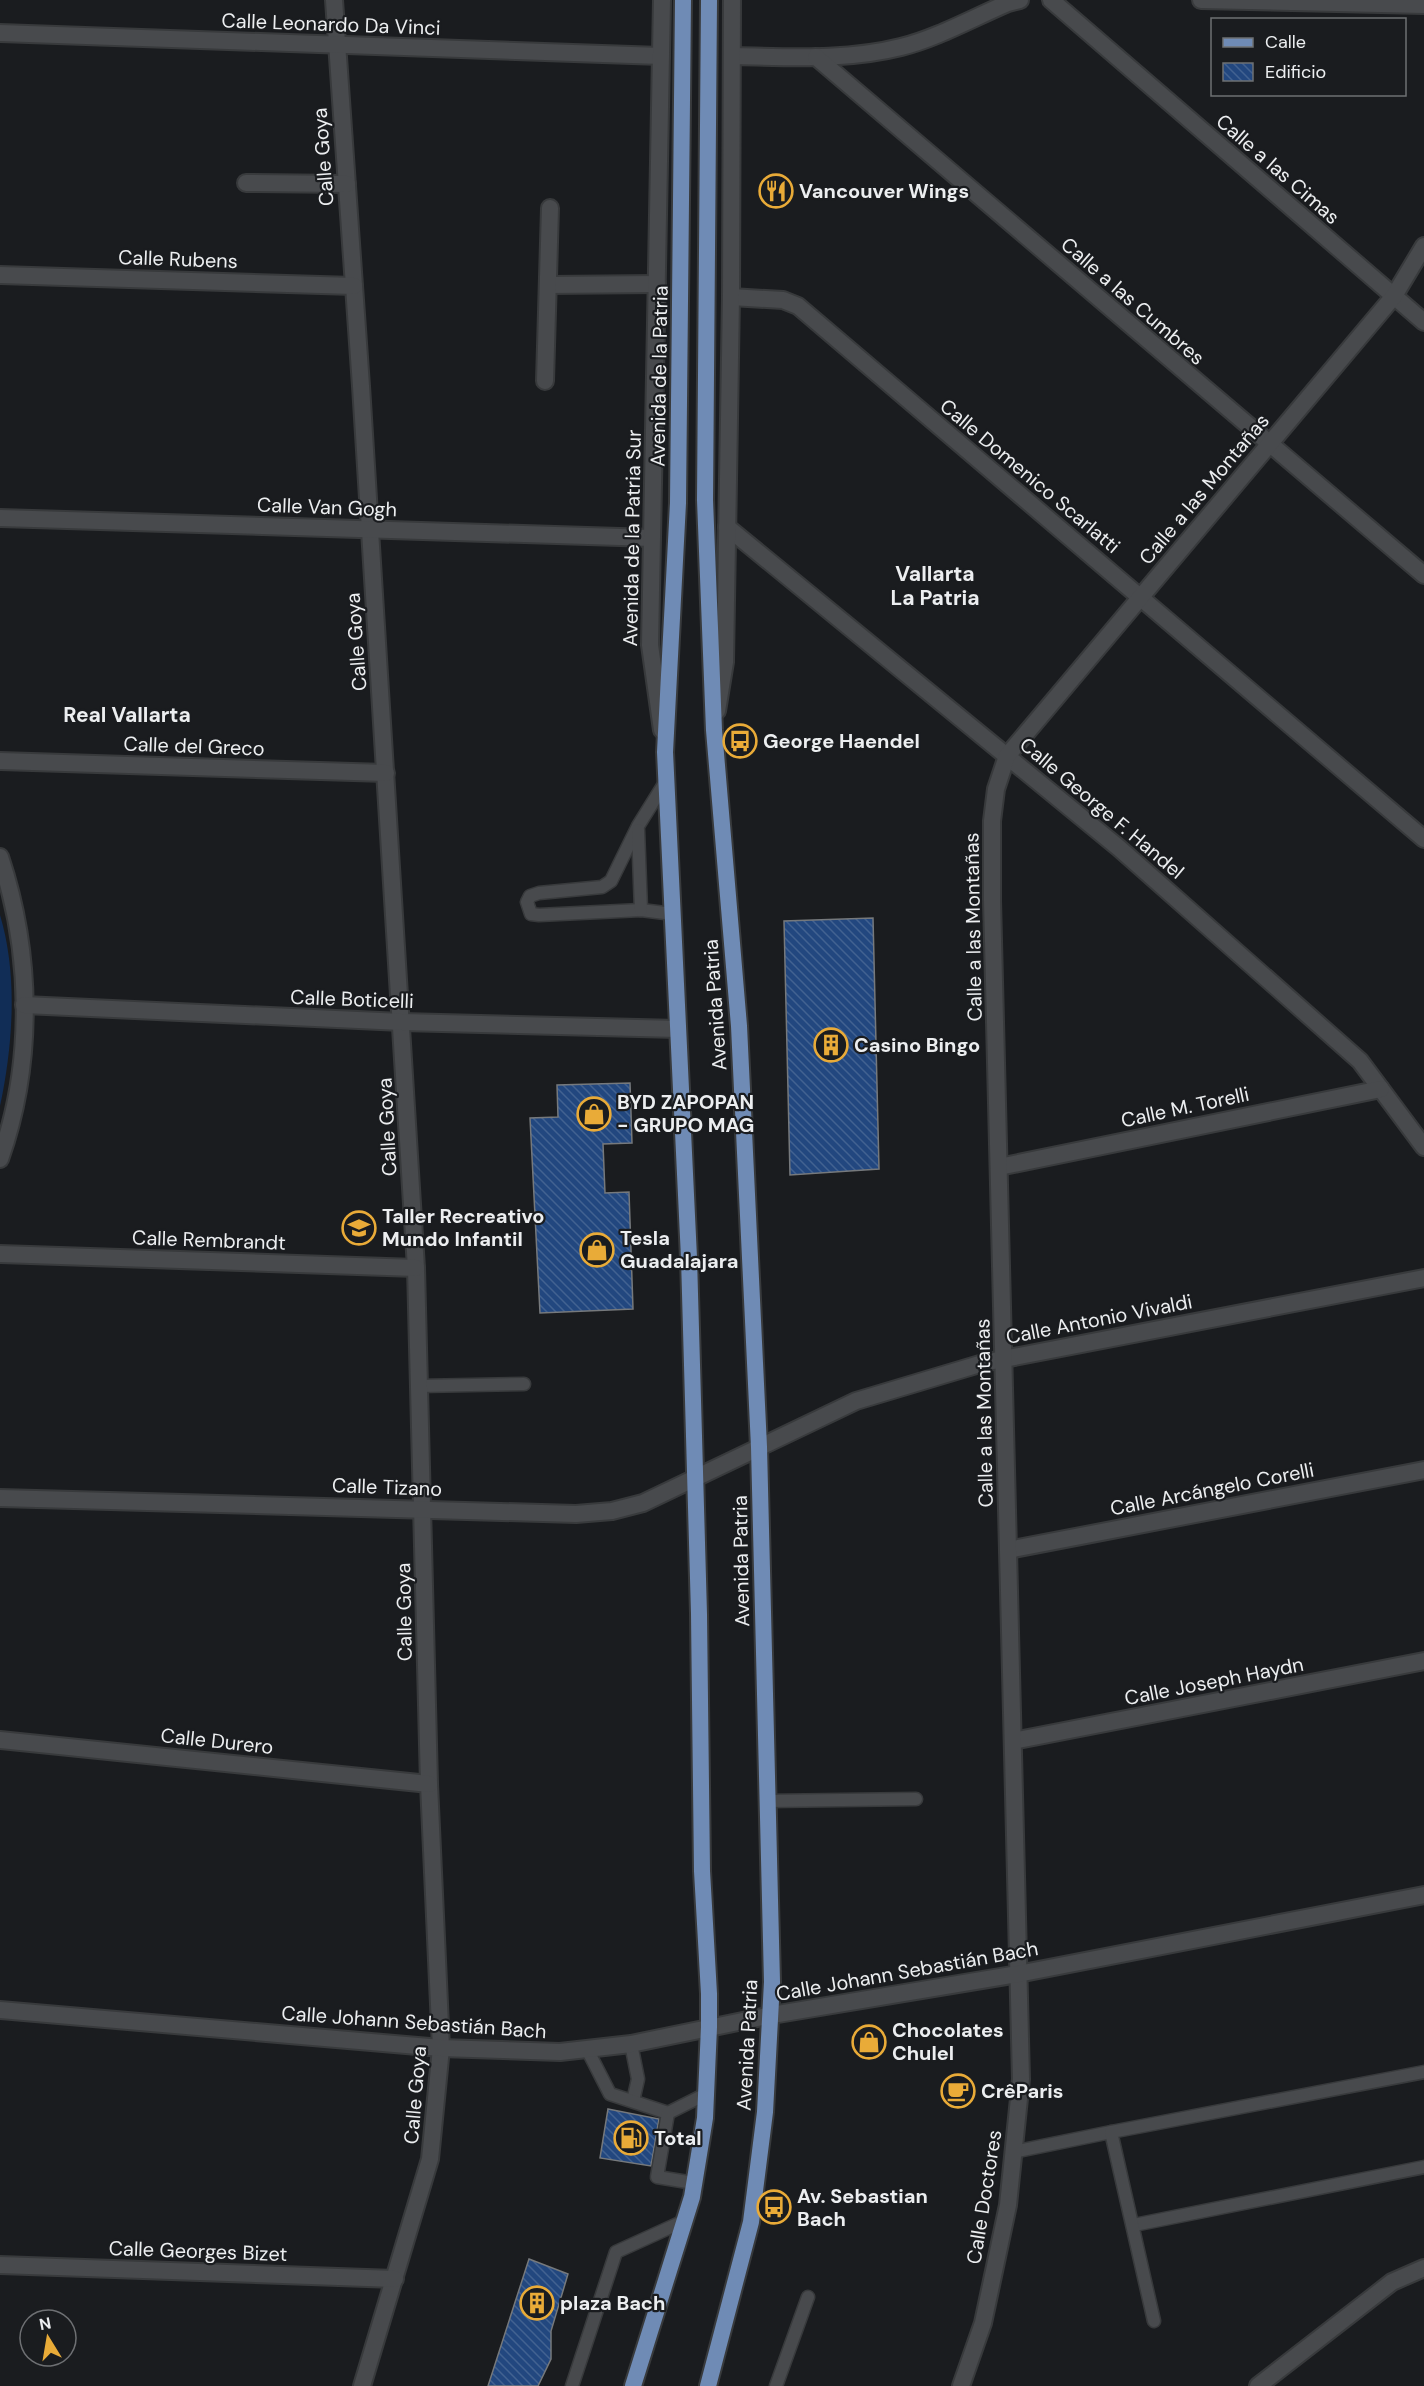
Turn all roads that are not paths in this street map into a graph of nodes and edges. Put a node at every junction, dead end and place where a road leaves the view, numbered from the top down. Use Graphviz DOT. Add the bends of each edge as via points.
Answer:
graph roads {
  1 [pos="334,0"];
  2 [pos="662,0"];
  3 [pos="684,0"];
  4 [pos="709,0"];
  5 [pos="732,0"];
  6 [pos="1051,0"];
  7 [pos="1201,0"];
  8 [pos="1012,1"];
  9 [pos="1424,5"];
  10 [pos="0,33"];
  11 [pos="336,45"];
  12 [pos="661,56"];
  13 [pos="732,56"];
  14 [pos="816,57"];
  15 [pos="246,183"];
  16 [pos="347,184"];
  17 [pos="550,208"];
  18 [pos="1424,246"];
  19 [pos="0,275"];
  20 [pos="657,284"];
  21 [pos="548,285"];
  22 [pos="354,286"];
  23 [pos="1394,296"];
  24 [pos="731,297"];
  25 [pos="1424,322"];
  26 [pos="545,381"];
  27 [pos="1269,444"];
  28 [pos="0,518"];
  29 [pos="727,527"];
  30 [pos="370,530"];
  31 [pos="652,538"];
  32 [pos="1424,575"];
  33 [pos="1140,597"];
  34 [pos="714,730"];
  35 [pos="665,752"];
  36 [pos="1007,756"];
  37 [pos="0,760"];
  38 [pos="386,773"];
  39 [pos="667,780"];
  40 [pos="638,826"];
  41 [pos="1424,839"];
  42 [pos="0,857"];
  43 [pos="641,910"];
  44 [pos="673,914"];
  45 [pos="24,1005"];
  46 [pos="402,1022"];
  47 [pos="678,1029"];
  48 [pos="1381,1089"];
  49 [pos="1424,1147"];
  50 [pos="0,1159"];
  51 [pos="999,1167"];
  52 [pos="0,1254"];
  53 [pos="416,1268"];
  54 [pos="1424,1278"];
  55 [pos="1003,1359"];
  56 [pos="525,1383"];
  57 [pos="419,1386"];
  58 [pos="759,1448"];
  59 [pos="1424,1470"];
  60 [pos="695,1478"];
  61 [pos="0,1498"];
  62 [pos="422,1509"];
  63 [pos="1008,1550"];
  64 [pos="1424,1661"];
  65 [pos="0,1740"];
  66 [pos="1012,1741"];
  67 [pos="429,1784"];
  68 [pos="916,1798"];
  69 [pos="768,1801"];
  70 [pos="1424,1895"];
  71 [pos="1018,1974"];
  72 [pos="0,2010"];
  73 [pos="772,2015"];
  74 [pos="709,2026"];
  75 [pos="631,2044"];
  76 [pos="441,2048"];
  77 [pos="587,2049"];
  78 [pos="1424,2072"];
  79 [pos="706,2094"];
  80 [pos="633,2102"];
  81 [pos="668,2112"];
  82 [pos="1111,2132"];
  83 [pos="1013,2152"];
  84 [pos="1424,2167"];
  85 [pos="694,2183"];
  86 [pos="684,2221"];
  87 [pos="1134,2225"];
  88 [pos="0,2265"];
  89 [pos="1424,2268"];
  90 [pos="395,2279"];
  91 [pos="808,2297"];
  92 [pos="1154,2321"];
  93 [pos="362,2386"];
  94 [pos="572,2386"];
  95 [pos="633,2386"];
  96 [pos="708,2386"];
  97 [pos="776,2386"];
  98 [pos="961,2386"];
  99 [pos="1257,2386"];
  1 -- 11 [label="street, Calle Goya"];
  2 -- 12 [label="street, Avenida de la Patria Sur"];
  3 -- 35 [label="main road, Avenida de la Patria" via="678,503"];
  4 -- 34 [label="main road" via="705,500"];
  5 -- 13 [label="street"];
  6 -- 23 [label="street, Calle a las Cimas"];
  7 -- 9 [label="street"];
  8 -- 14 [label="street" via="904,47"];
  10 -- 11 [label="street, Calle Leonardo Da Vinci"];
  11 -- 12 [label="street, Calle Leonardo Da Vinci"];
  11 -- 16 [label="street, Calle Goya"];
  12 -- 20 [label="street, Avenida de la Patria Sur"];
  13 -- 14 [label="street"];
  13 -- 24 [label="street"];
  14 -- 27 [label="street, Calle a las Cumbres"];
  15 -- 16 [label="street"];
  16 -- 22 [label="street, Calle Goya"];
  17 -- 21 [label="street"];
  18 -- 23 [label="street, Calle a las Montañas"];
  19 -- 22 [label="street, Calle Rubens"];
  20 -- 21 [label="street"];
  20 -- 31 [label="street, Avenida de la Patria Sur"];
  21 -- 26 [label="street"];
  22 -- 30 [label="street, Calle Goya"];
  23 -- 25 [label="street, Calle a las Cimas"];
  23 -- 27 [label="street, Calle a las Montañas"];
  24 -- 29 [label="street"];
  24 -- 33 [label="street, Calle Domenico Scarlatti" via="783,300 798,306"];
  27 -- 32 [label="street, Calle a las Cumbres"];
  27 -- 33 [label="street, Calle a las Montañas"];
  28 -- 30 [label="street, Calle Van Gogh"];
  29 -- 34 [label="street" via="725,662"];
  29 -- 36 [label="street, Calle George F. Handel"];
  30 -- 31 [label="street, Calle Van Gogh"];
  30 -- 38 [label="street, Calle Goya"];
  31 -- 35 [label="street, Avenida de la Patria Sur" via="650,645"];
  33 -- 36 [label="street, Calle a las Montañas"];
  33 -- 41 [label="street, Calle Domenico Scarlatti"];
  34 -- 58 [label="main road, Avenida Patria" via="739,1026"];
  35 -- 39 [label="main road, Avenida Patria"];
  36 -- 48 [label="street, Calle George F. Handel" via="1119,848 1360,1061"];
  36 -- 51 [label="street, Calle a las Montañas" via="996,789 992,821"];
  37 -- 38 [label="street, Calle del Greco"];
  38 -- 46 [label="street, Calle Goya"];
  39 -- 40 [label="lane"];
  39 -- 44 [label="main road, Avenida Patria"];
  40 -- 43 [label="lane"];
  40 -- 43 [label="lane" via="611,881 602,887 539,893 527,902 531,914 539,915"];
  42 -- 45 [label="street" via="15,906"];
  43 -- 44 [label="lane"];
  44 -- 47 [label="main road, Avenida Patria"];
  45 -- 46 [label="street, Calle Boticelli"];
  45 -- 50 [label="street" via="21,1070"];
  46 -- 47 [label="street, Calle Boticelli"];
  46 -- 53 [label="street, Calle Goya"];
  47 -- 60 [label="main road, Avenida Patria"];
  48 -- 49 [label="street, Calle George F. Handel"];
  48 -- 51 [label="street, Calle M. Torelli"];
  51 -- 55 [label="street, Calle a las Montañas"];
  52 -- 53 [label="street, Calle Rembrandt"];
  53 -- 57 [label="street, Calle Goya"];
  54 -- 55 [label="street, Calle Antonio Vivaldi"];
  55 -- 58 [label="street, Calle Antonio Vivaldi" via="856,1401"];
  55 -- 63 [label="street, Calle a las Montañas"];
  56 -- 57 [label="lane"];
  57 -- 62 [label="street, Calle Goya"];
  58 -- 60 [label="street, Calle Tizano"];
  58 -- 69 [label="main road, Avenida Patria"];
  59 -- 63 [label="street, Calle Arcángelo Corelli"];
  60 -- 62 [label="street, Calle Tizano" via="643,1503 612,1511 576,1514"];
  60 -- 74 [label="main road, Avenida Patria" via="702,1871"];
  61 -- 62 [label="street, Calle Tizano"];
  62 -- 67 [label="street, Calle Goya"];
  63 -- 66 [label="street, Calle a las Montañas"];
  64 -- 66 [label="street, Calle Joseph Haydn"];
  65 -- 67 [label="street, Calle Durero"];
  66 -- 71 [label="street, Calle a las Montañas"];
  67 -- 76 [label="street, Calle Goya"];
  68 -- 69 [label="lane"];
  69 -- 73 [label="main road, Avenida Patria"];
  70 -- 71 [label="street, Calle Johann Sebastián Bach"];
  71 -- 73 [label="street, Calle Johann Sebastián Bach"];
  71 -- 83 [label="street, Calle Doctores" via="1021,2079"];
  72 -- 76 [label="street, Calle Johann Sebastián Bach"];
  73 -- 74 [label="street, Calle Johann Sebastián Bach"];
  73 -- 96 [label="main road, Avenida Patria" via="751,2222"];
  74 -- 75 [label="street, Calle Johann Sebastián Bach"];
  74 -- 79 [label="main road, Avenida Patria"];
  75 -- 77 [label="street, Calle Johann Sebastián Bach"];
  75 -- 80 [label="lane" via="638,2079"];
  76 -- 77 [label="street, Calle Johann Sebastián Bach" via="560,2052"];
  76 -- 90 [label="street, Calle Goya" via="430,2159"];
  77 -- 80 [label="lane" via="610,2094"];
  78 -- 82 [label="lane"];
  79 -- 81 [label="lane"];
  79 -- 85 [label="main road, Avenida Patria"];
  80 -- 81 [label="lane"];
  81 -- 85 [label="lane" via="657,2176"];
  82 -- 83 [label="lane"];
  82 -- 87 [label="lane"];
  83 -- 98 [label="street, Calle Doctores" via="1008,2205 983,2323"];
  84 -- 87 [label="lane"];
  85 -- 86 [label="main road, Avenida Patria"];
  86 -- 94 [label="lane" via="616,2252"];
  86 -- 95 [label="main road, Avenida Patria"];
  87 -- 92 [label="lane"];
  88 -- 90 [label="street, Calle Georges Bizet"];
  89 -- 99 [label="street" via="1392,2282"];
  90 -- 93 [label="street, Calle Goya"];
  91 -- 97 [label="lane"];
}
